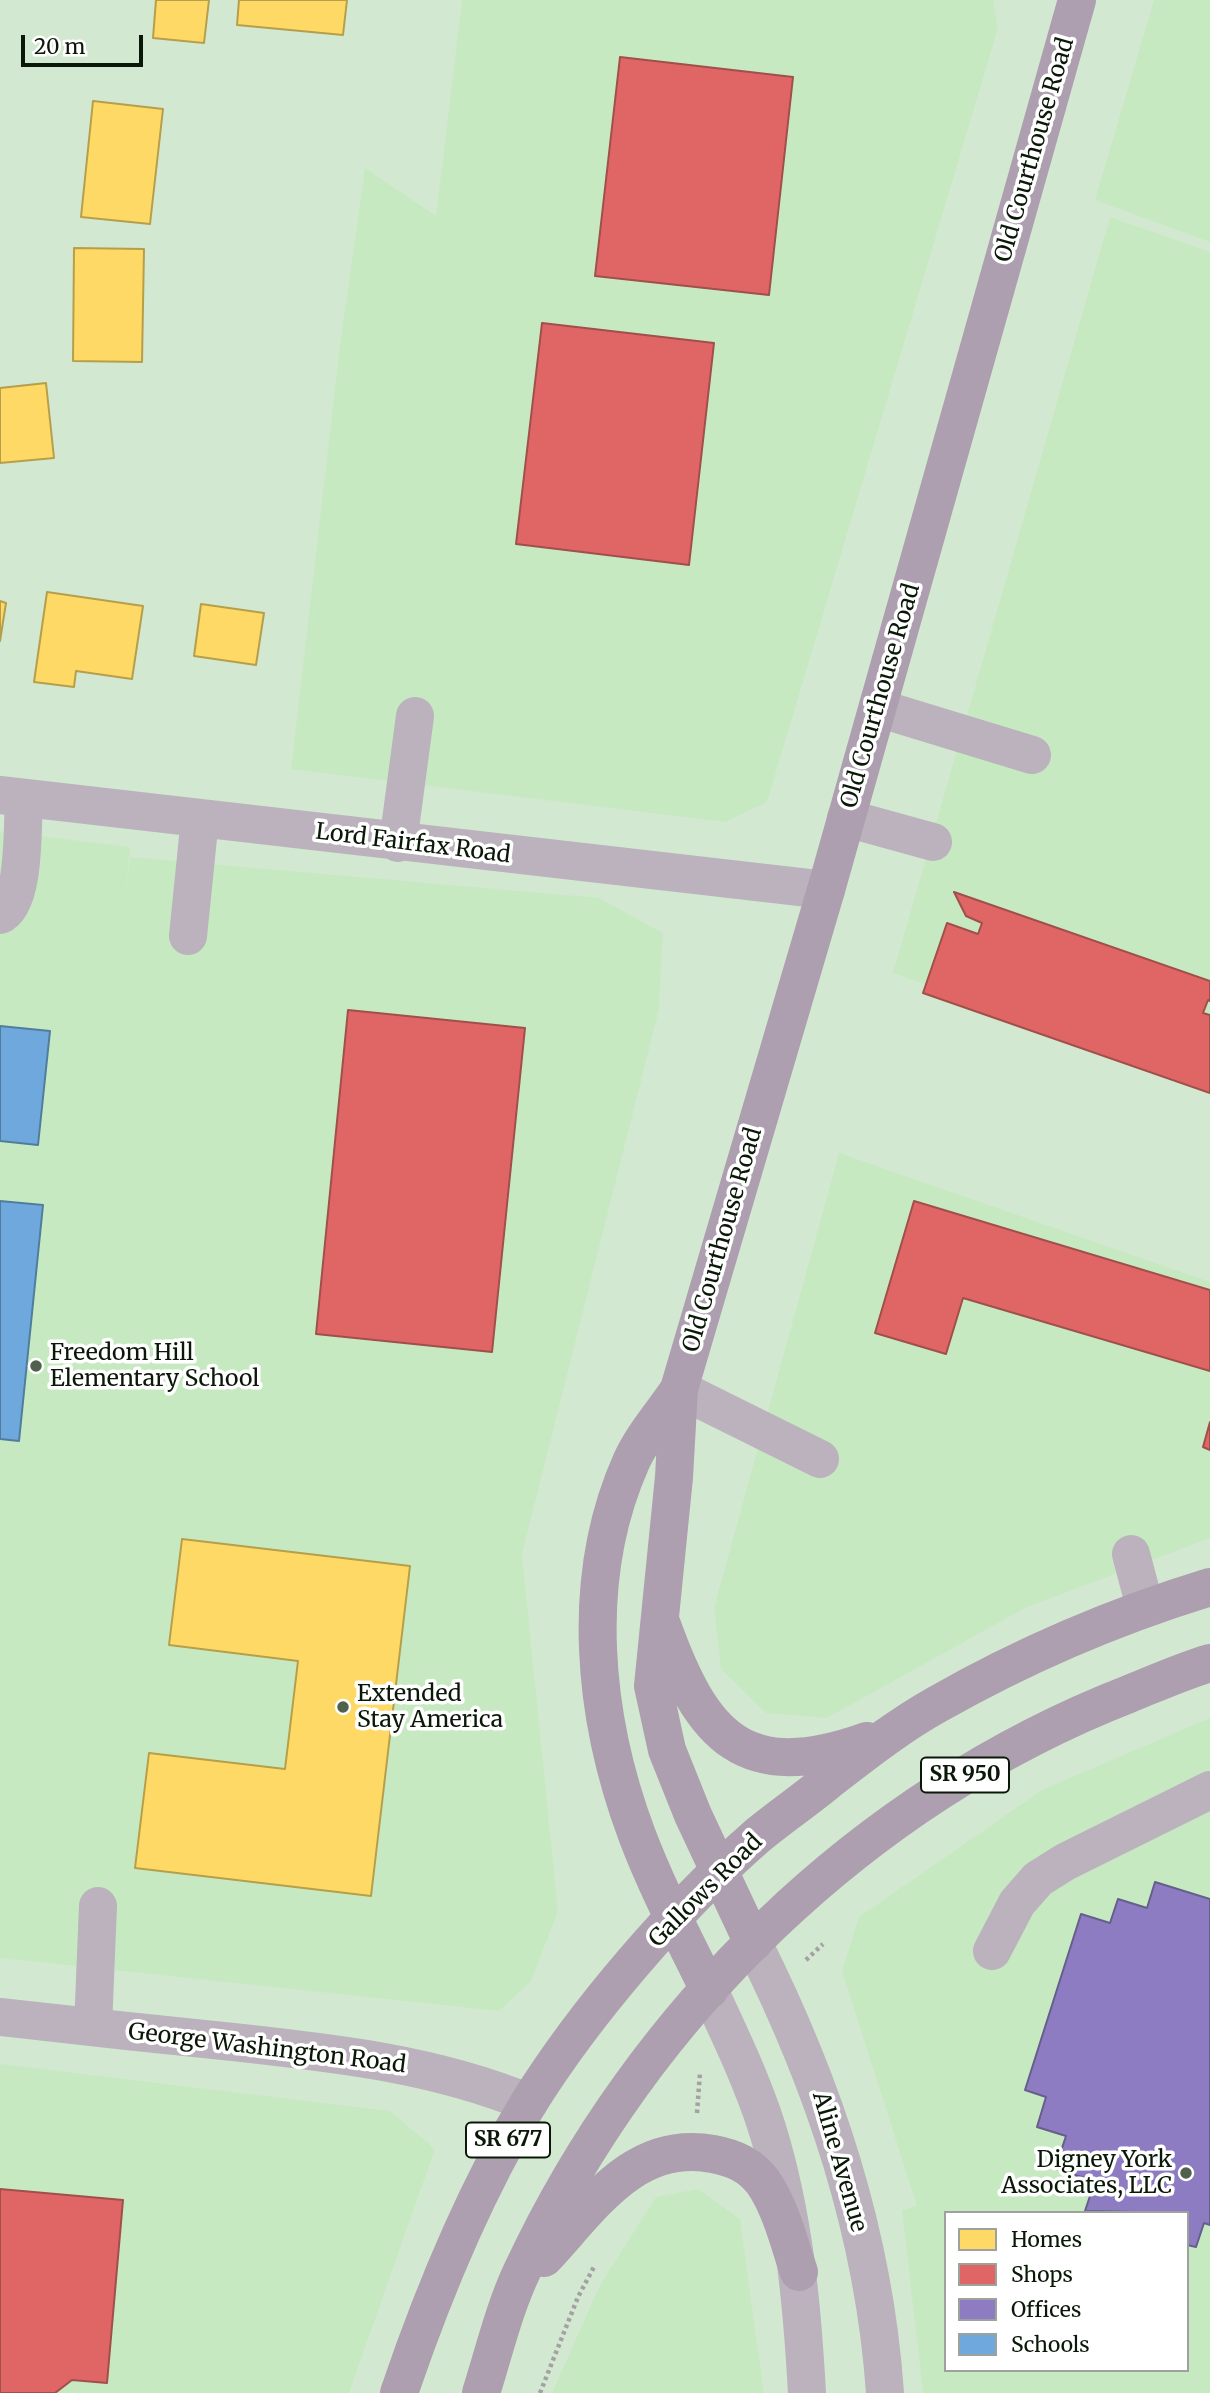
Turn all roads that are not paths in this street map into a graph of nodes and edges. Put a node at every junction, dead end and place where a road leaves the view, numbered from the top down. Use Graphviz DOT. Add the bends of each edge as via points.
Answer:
graph roads {
  1 [pos="1077,0"];
  2 [pos="878,708"];
  3 [pos="415,716"];
  4 [pos="1032,755"];
  5 [pos="12,797"];
  6 [pos="200,818"];
  7 [pos="846,818"];
  8 [pos="933,842"];
  9 [pos="398,843"];
  10 [pos="826,890"];
  11 [pos="0,915"];
  12 [pos="188,936"];
  13 [pos="679,1390"];
  14 [pos="821,1459"];
  15 [pos="1131,1554"];
  16 [pos="1210,1587"];
  17 [pos="1145,1607"];
  18 [pos="658,1613"];
  19 [pos="1210,1663"];
  20 [pos="894,1731"];
  21 [pos="1210,1790"];
  22 [pos="722,1872"];
  23 [pos="98,1906"];
  24 [pos="674,1920"];
  25 [pos="753,1943"];
  26 [pos="992,1951"];
  27 [pos="709,1990"];
  28 [pos="0,2017"];
  29 [pos="93,2027"];
  30 [pos="529,2103"];
  31 [pos="799,2272"];
  32 [pos="514,2290"];
  33 [pos="399,2393"];
  34 [pos="481,2393"];
  35 [pos="807,2393"];
  36 [pos="885,2393"];
  1 -- 2 [label="main road, Old Courthouse Road"];
  2 -- 4 [label="street"];
  2 -- 7 [label="main road, Old Courthouse Road"];
  3 -- 9 [label="street"];
  5 -- 6 [label="street, Lord Fairfax Road"];
  5 -- 11 [label="street" via="18,895"];
  6 -- 9 [label="street, Lord Fairfax Road"];
  6 -- 12 [label="street"];
  7 -- 8 [label="street"];
  7 -- 10 [label="main road, Old Courthouse Road"];
  9 -- 10 [label="street, Lord Fairfax Road"];
  10 -- 13 [label="main road, Old Courthouse Road"];
  13 -- 14 [label="street"];
  13 -- 18 [label="main road, Old Courthouse Road"];
  13 -- 24 [label="main road, Old Courthouse Road" via="632,1460 611,1520 598,1588 604,1712 616,1766 637,1835"];
  15 -- 17 [label="street"];
  16 -- 17 [label="main road, Gallows Road"];
  17 -- 20 [label="main road, Gallows Road" via="1052,1646"];
  18 -- 20 [label="main road" via="694,1703 716,1729 742,1746 767,1756 799,1759 832,1754"];
  18 -- 22 [label="main road, Old Courthouse Road" via="653,1686 667,1750"];
  19 -- 25 [label="main road, SR 950" via="1074,1715 999,1753 855,1852"];
  20 -- 22 [label="main road, Gallows Road" via="757,1836"];
  21 -- 26 [label="street" via="1038,1879 1017,1903"];
  22 -- 24 [label="main road, Gallows Road"];
  22 -- 25 [label="main road, Old Courthouse Road"];
  23 -- 29 [label="street"];
  24 -- 27 [label="main road, Old Courthouse Road"];
  24 -- 30 [label="main road, Gallows Road / SR 677" via="584,2024"];
  25 -- 27 [label="main road, SR 677"];
  25 -- 36 [label="street, Aline Avenue" via="827,2108 863,2242"];
  27 -- 31 [label="street" via="766,2127"];
  27 -- 32 [label="main road, SR 677" via="658,2048 599,2131"];
  28 -- 29 [label="street, George Washington Road"];
  29 -- 30 [label="street, George Washington Road" via="315,2051 418,2068"];
  30 -- 33 [label="main road, Gallows Road / SR 677" via="463,2226"];
  31 -- 32 [label="main road" via="777,2209 762,2182 743,2162 692,2151 634,2166"];
  31 -- 35 [label="street"];
  32 -- 34 [label="main road, SR 677"];
}
